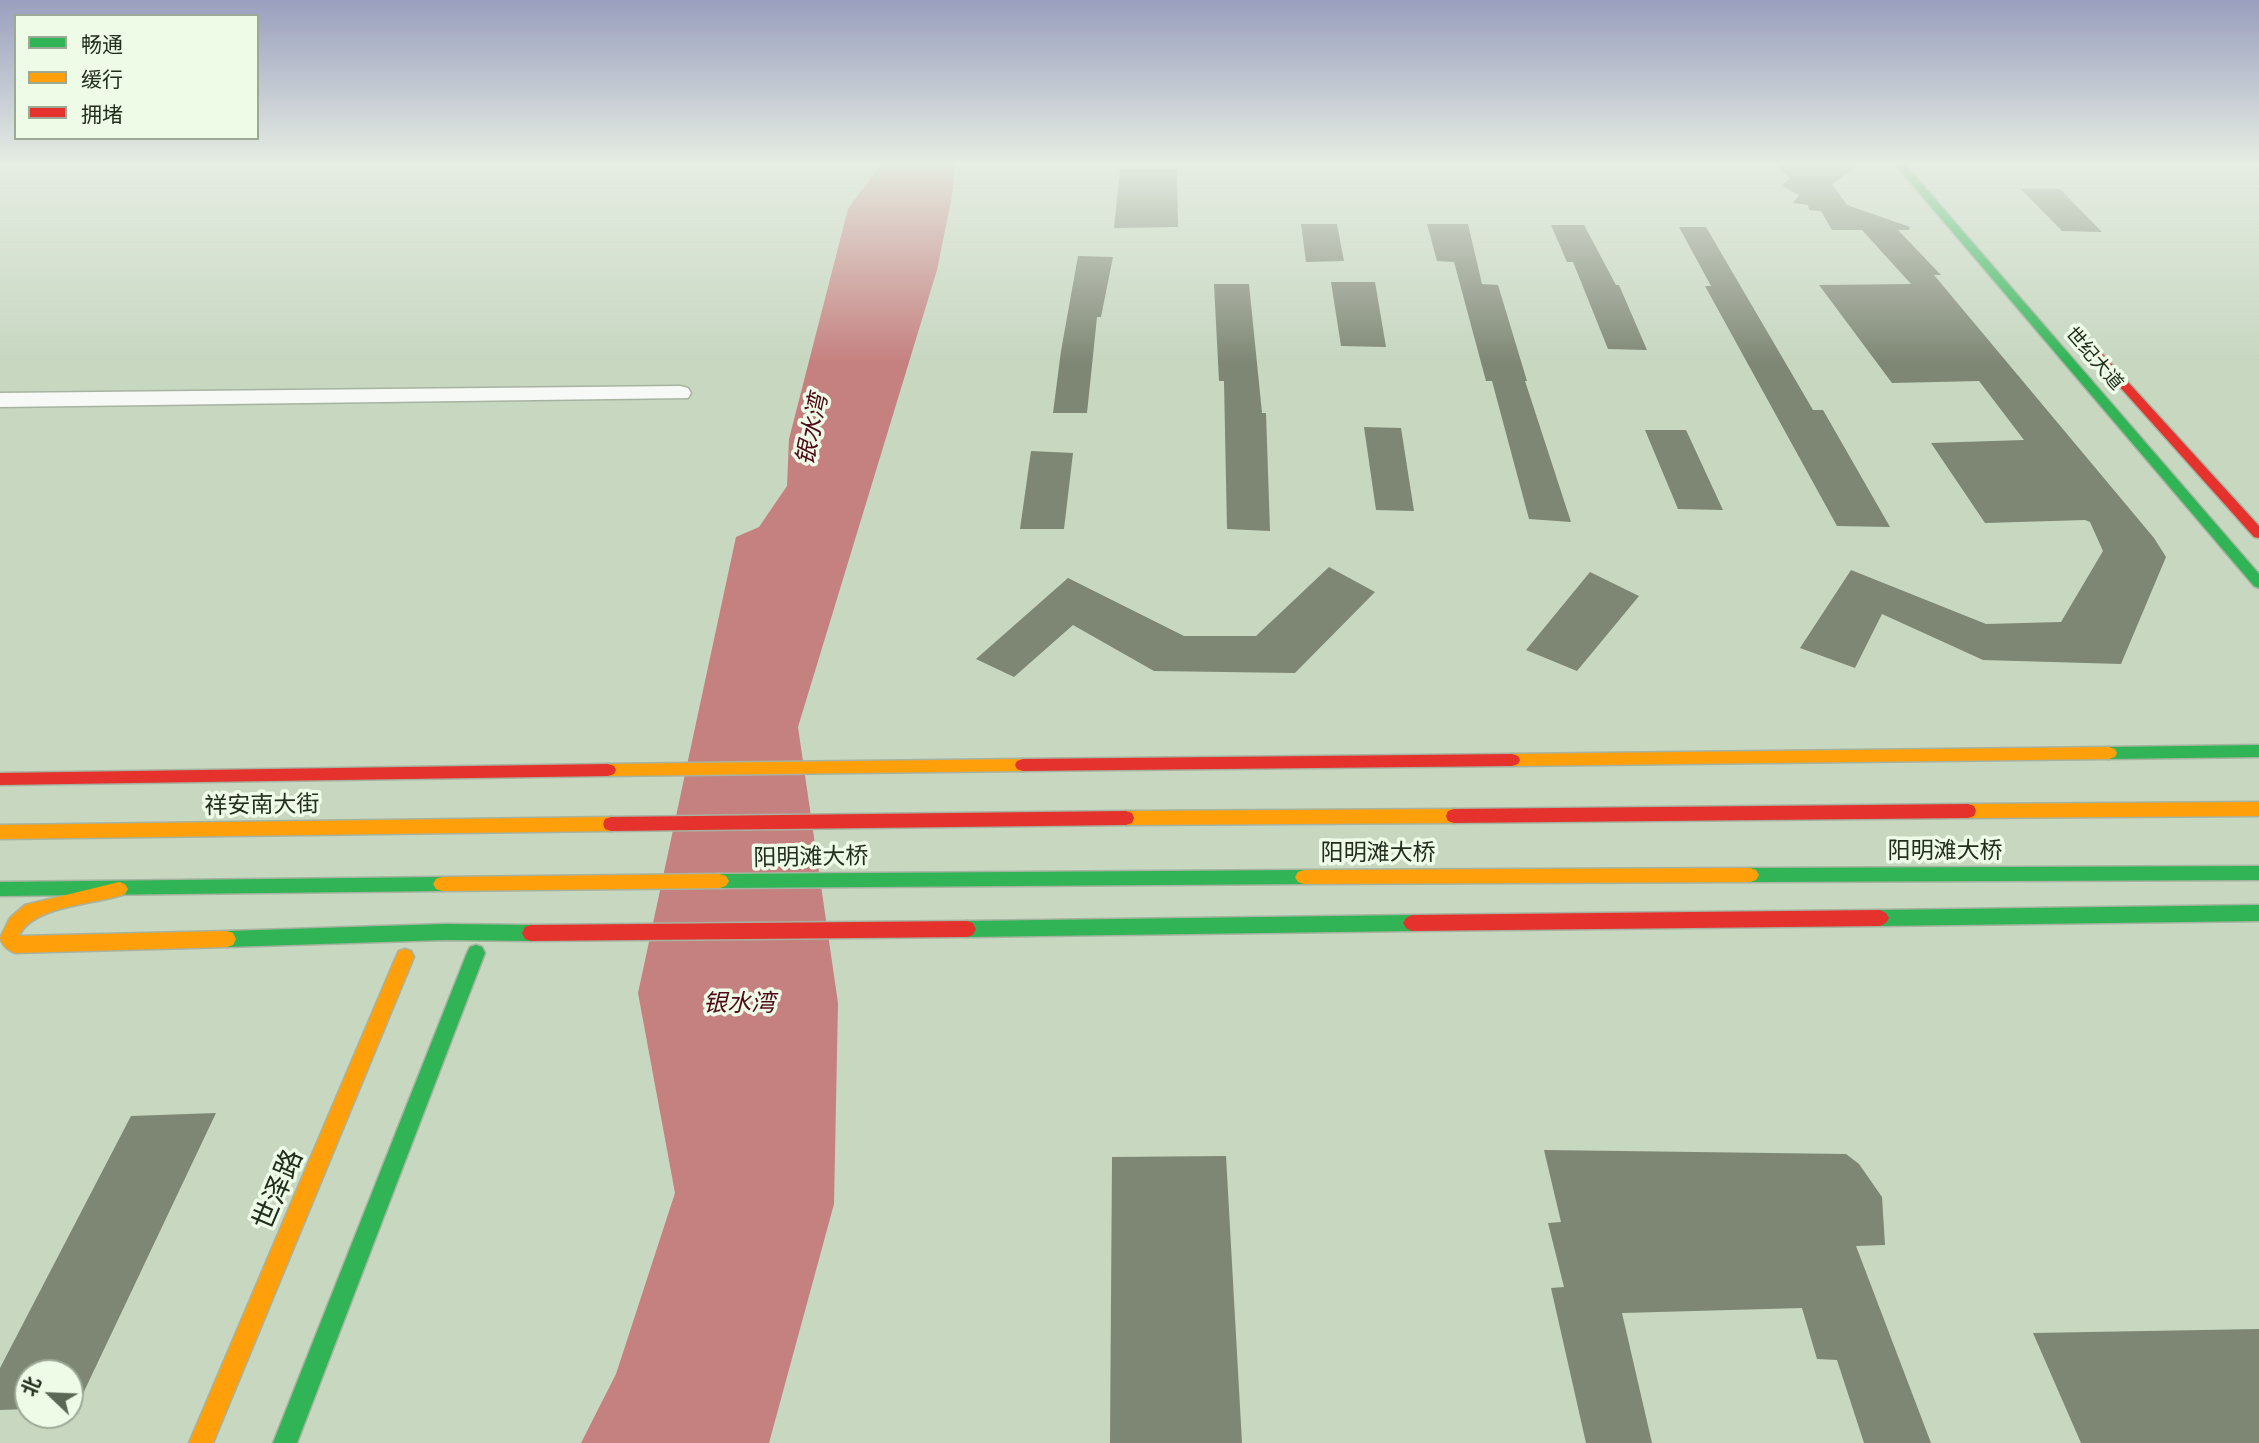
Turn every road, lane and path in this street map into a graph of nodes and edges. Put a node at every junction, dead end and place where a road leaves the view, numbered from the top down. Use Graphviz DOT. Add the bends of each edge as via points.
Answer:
graph roads {
  1 [pos="1956,229"];
  2 [pos="2073,327"];
  3 [pos="680,393"];
  4 [pos="0,400"];
  5 [pos="2259,534"];
  6 [pos="2259,583"];
  7 [pos="2259,751"];
  8 [pos="0,779"];
  9 [pos="2259,808"];
  10 [pos="0,823"];
  11 [pos="524,826"];
  12 [pos="55,831"];
  13 [pos="0,832"];
  14 [pos="2259,873"];
  15 [pos="120,888"];
  16 [pos="0,890"];
  17 [pos="2259,914"];
  18 [pos="1997,933"];
  19 [pos="1637,937"];
  20 [pos="453,954"];
  21 [pos="405,956"];
  22 [pos="0,957"];
  23 [pos="168,957"];
  24 [pos="201,1443"];
  25 [pos="285,1443"];
  1 -- 6 [label="main road, 世纪大道"];
  2 -- 5 [label="main road, 世纪大道"];
  3 -- 4 [label="street"];
  7 -- 8 [label="main road"];
  9 -- 11 [label="main road, 阳明滩大桥"];
  10 -- 12 [label="main road"];
  11 -- 12 [label="main road, 祥安南大街"];
  12 -- 13 [label="main road, 祥安南大街"];
  14 -- 15 [label="main road, 阳明滩大桥"];
  15 -- 16 [label="main road"];
  15 -- 17 [label="main road" via="31,910 16,923 9,938 15,945 445,932"];
  18 -- 19 [label="main road"];
  20 -- 25 [label="main road" via="483,953"];
  21 -- 24 [label="main road, 世泽路"];
  22 -- 23 [label="main road"];
}
